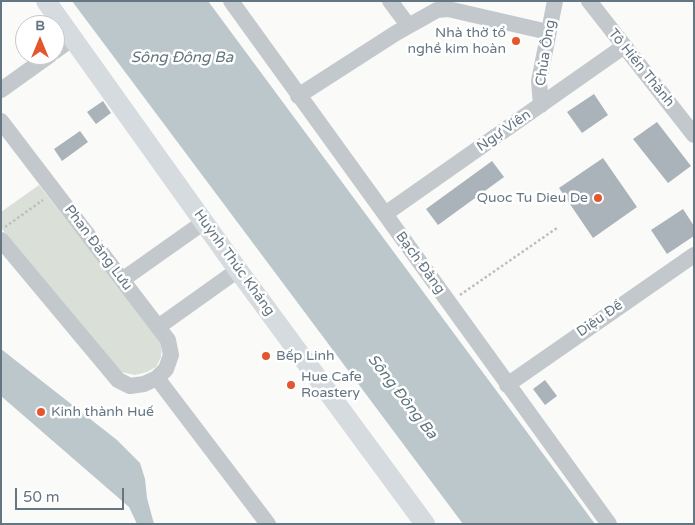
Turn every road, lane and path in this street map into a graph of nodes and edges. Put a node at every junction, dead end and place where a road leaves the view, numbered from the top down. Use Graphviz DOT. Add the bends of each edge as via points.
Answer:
graph roads {
  1 [pos="46,1"];
  2 [pos="231,1"];
  3 [pos="390,1"];
  4 [pos="555,1"];
  5 [pos="589,1"];
  6 [pos="408,25"];
  7 [pos="548,32"];
  8 [pos="73,38"];
  9 [pos="65,44"];
  10 [pos="623,46"];
  11 [pos="36,65"];
  12 [pos="1,90"];
  13 [pos="298,96"];
  14 [pos="541,105"];
  15 [pos="1,121"];
  16 [pos="694,134"];
  17 [pos="55,191"];
  18 [pos="385,214"];
  19 [pos="204,222"];
  20 [pos="557,228"];
  21 [pos="1,229"];
  22 [pos="1,240"];
  23 [pos="694,255"];
  24 [pos="238,270"];
  25 [pos="122,280"];
  26 [pos="449,303"];
  27 [pos="158,327"];
  28 [pos="157,378"];
  29 [pos="507,385"];
  30 [pos="268,524"];
  31 [pos="425,524"];
  32 [pos="609,524"];
  1 -- 8 [label="main road, Huỳnh Thúc Kháng"];
  2 -- 13 [label="street, Bạch Đằng"];
  3 -- 6 [label="street"];
  4 -- 7 [label="street, Chùa Ông"];
  5 -- 10 [label="street, Tô Hiến Thành"];
  6 -- 7 [label="street" via="428,13 448,9"];
  6 -- 13 [label="street"];
  7 -- 14 [label="street, Chùa Ông" via="539,81"];
  8 -- 9 [label="street"];
  8 -- 19 [label="main road, Huỳnh Thúc Kháng"];
  10 -- 14 [label="street, Ngự Viên"];
  10 -- 16 [label="street, Tô Hiến Thành"];
  11 -- 12 [label="street"];
  13 -- 18 [label="street, Bạch Đằng"];
  14 -- 18 [label="street, Ngự Viên"];
  15 -- 17 [label="street, Phan Đăng Lưu"];
  17 -- 21 [label="path"];
  17 -- 25 [label="street, Phan Đăng Lưu"];
  18 -- 26 [label="street, Bạch Đằng"];
  19 -- 24 [label="main road, Huỳnh Thúc Kháng"];
  19 -- 25 [label="street"];
  20 -- 26 [label="path"];
  22 -- 28 [label="street" via="118,380 130,386"];
  23 -- 29 [label="street, Diệu Đế"];
  24 -- 27 [label="street"];
  24 -- 31 [label="main road, Huỳnh Thúc Kháng"];
  25 -- 27 [label="street, Phan Đăng Lưu"];
  26 -- 29 [label="street, Bạch Đằng"];
  27 -- 28 [label="street, Phan Đăng Lưu" via="168,340 171,355 166,369"];
  28 -- 30 [label="street"];
  29 -- 32 [label="street, Bạch Đằng"];
}
